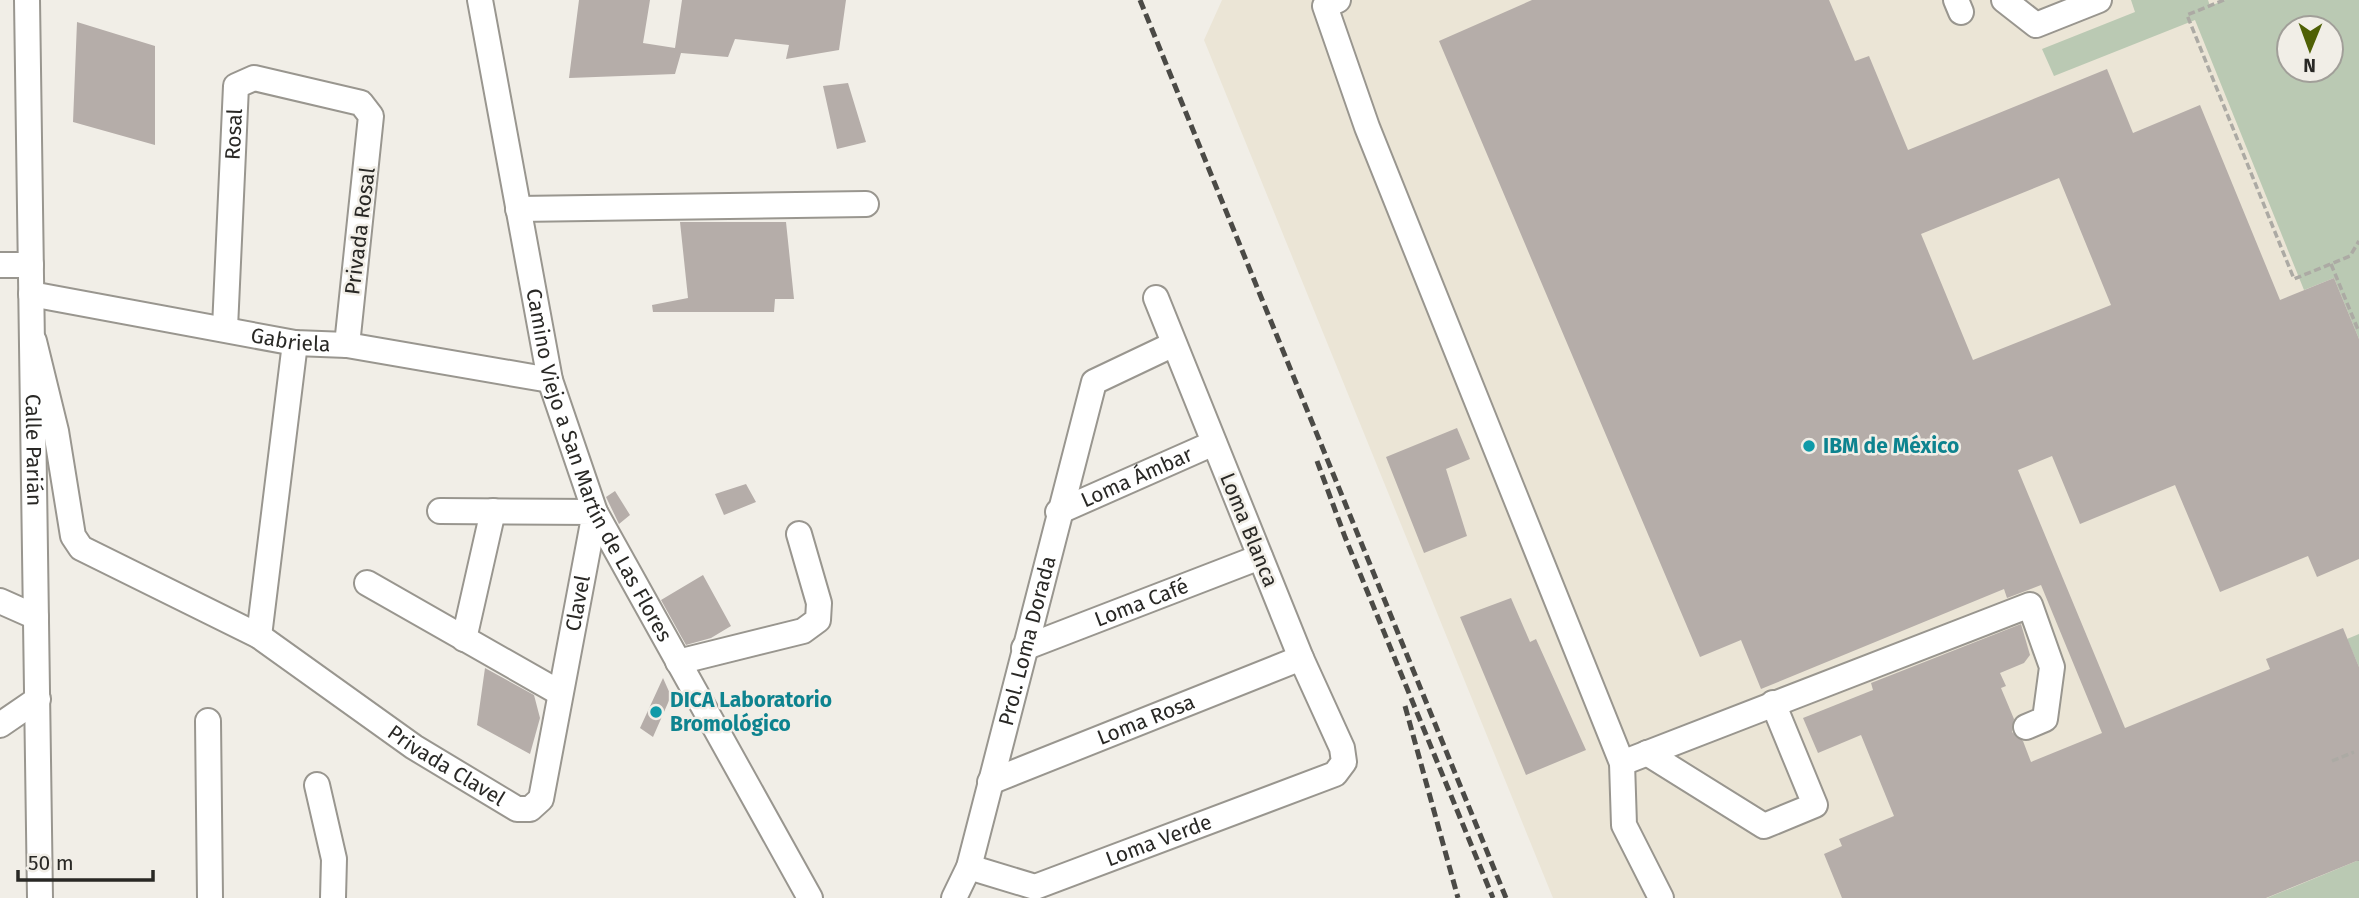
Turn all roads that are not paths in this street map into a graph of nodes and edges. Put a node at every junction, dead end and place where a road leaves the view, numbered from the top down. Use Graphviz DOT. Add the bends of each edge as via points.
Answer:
graph roads {
  1 [pos="27,0"];
  2 [pos="480,0"];
  3 [pos="2004,0"];
  4 [pos="2099,0"];
  5 [pos="1329,2"];
  6 [pos="371,116"];
  7 [pos="866,204"];
  8 [pos="518,209"];
  9 [pos="0,265"];
  10 [pos="31,265"];
  11 [pos="31,294"];
  12 [pos="1156,298"];
  13 [pos="225,328"];
  14 [pos="34,341"];
  15 [pos="295,343"];
  16 [pos="1174,344"];
  17 [pos="347,345"];
  18 [pos="550,380"];
  19 [pos="1214,443"];
  20 [pos="440,511"];
  21 [pos="494,511"];
  22 [pos="595,512"];
  23 [pos="1058,512"];
  24 [pos="799,534"];
  25 [pos="1260,557"];
  26 [pos="366,583"];
  27 [pos="0,601"];
  28 [pos="36,617"];
  29 [pos="259,636"];
  30 [pos="464,639"];
  31 [pos="1024,648"];
  32 [pos="1301,658"];
  33 [pos="678,662"];
  34 [pos="560,693"];
  35 [pos="37,699"];
  36 [pos="1773,703"];
  37 [pos="208,721"];
  38 [pos="0,725"];
  39 [pos="2026,727"];
  40 [pos="1647,753"];
  41 [pos="1343,762"];
  42 [pos="1622,763"];
  43 [pos="990,782"];
  44 [pos="317,785"];
  45 [pos="969,867"];
  46 [pos="40,898"];
  47 [pos="210,898"];
  48 [pos="333,898"];
  49 [pos="810,898"];
  50 [pos="954,898"];
  51 [pos="1661,898"];
  1 -- 10 [label="street, Calle Parián"];
  2 -- 8 [label="street, Camino Viejo a San Martín de Las Flores"];
  3 -- 4 [label="street" via="2036,25"];
  5 -- 42 [label="street" via="1367,127"];
  6 -- 13 [label="street, Rosal" via="361,103 254,78 236,86"];
  6 -- 17 [label="street, Privada Rosal"];
  7 -- 8 [label="street"];
  8 -- 18 [label="street, Camino Viejo a San Martín de Las Flores"];
  9 -- 10 [label="street"];
  10 -- 11 [label="street, Calle Parián"];
  11 -- 13 [label="street, Gabriela"];
  11 -- 14 [label="street, Calle Parián"];
  12 -- 16 [label="street, Loma Blanca"];
  13 -- 15 [label="street, Gabriela"];
  14 -- 28 [label="street, Calle Parián"];
  14 -- 29 [label="street, Privada Clavel" via="56,431 73,536 81,548"];
  15 -- 17 [label="street, Gabriela"];
  15 -- 29 [label="street"];
  16 -- 19 [label="street, Loma Blanca"];
  16 -- 23 [label="street, Prol. Loma Dorada" via="1094,382"];
  17 -- 18 [label="street, Gabriela"];
  18 -- 22 [label="street, Camino Viejo a San Martín de Las Flores"];
  19 -- 23 [label="street, Loma Ámbar"];
  19 -- 25 [label="street, Loma Blanca"];
  20 -- 21 [label="street"];
  21 -- 22 [label="street"];
  21 -- 30 [label="street"];
  22 -- 33 [label="street, Camino Viejo a San Martín de Las Flores"];
  22 -- 34 [label="street, Clavel"];
  23 -- 31 [label="street, Prol. Loma Dorada"];
  24 -- 33 [label="street" via="819,603 818,620 803,631"];
  25 -- 31 [label="street, Loma Café"];
  25 -- 32 [label="street, Loma Blanca"];
  26 -- 30 [label="street"];
  27 -- 28 [label="street"];
  28 -- 35 [label="street, Calle Parián"];
  29 -- 34 [label="street, Privada Clavel" via="414,747 517,808 530,809 541,799"];
  30 -- 34 [label="street"];
  31 -- 43 [label="street, Prol. Loma Dorada"];
  32 -- 41 [label="street, Loma Blanca" via="1342,748"];
  32 -- 43 [label="street, Loma Rosa"];
  33 -- 49 [label="street, Camino Viejo a San Martín de Las Flores"];
  35 -- 38 [label="street"];
  35 -- 46 [label="street, Calle Parián"];
  36 -- 39 [label="street" via="2030,605 2052,667 2045,719"];
  36 -- 40 [label="street"];
  36 -- 40 [label="street" via="1815,805 1764,825"];
  37 -- 47 [label="street"];
  40 -- 42 [label="street"];
  41 -- 45 [label="street, Loma Verde" via="1335,774 1035,887"];
  42 -- 51 [label="street" via="1625,825"];
  43 -- 45 [label="street, Prol. Loma Dorada"];
  44 -- 48 [label="street" via="334,859"];
  45 -- 50 [label="street, Prol. Loma Dorada"];
}
